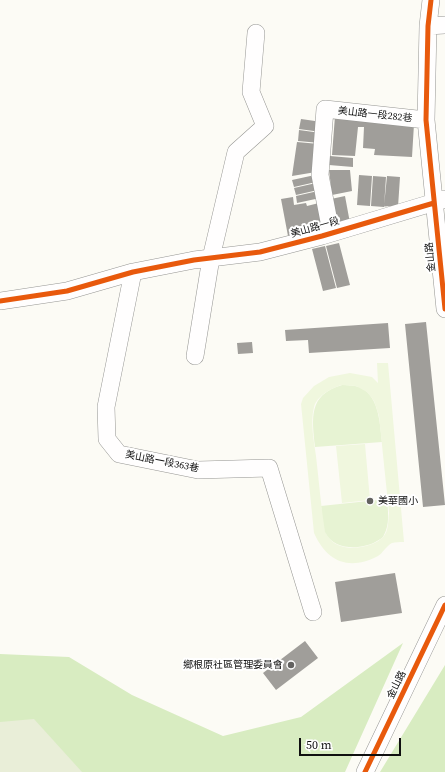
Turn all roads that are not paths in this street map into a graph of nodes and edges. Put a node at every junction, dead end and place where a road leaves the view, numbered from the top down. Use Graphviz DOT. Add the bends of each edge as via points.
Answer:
graph roads {
  1 [pos="431,0"];
  2 [pos="437,25"];
  3 [pos="256,33"];
  4 [pos="426,120"];
  5 [pos="439,201"];
  6 [pos="331,232"];
  7 [pos="211,258"];
  8 [pos="134,272"];
  9 [pos="0,301"];
  10 [pos="445,309"];
  11 [pos="195,356"];
  12 [pos="445,605"];
  13 [pos="313,612"];
  14 [pos="365,772"];
  1 -- 2 [label="street"];
  2 -- 4 [label="street"];
  3 -- 7 [label="street" via="251,92 265,126 236,152"];
  4 -- 5 [label="street" via="433,177"];
  4 -- 6 [label="street, 美山路一段282巷" via="325,109 320,175"];
  5 -- 6 [label="street, 美山路一段"];
  5 -- 10 [label="street, 金山路"];
  6 -- 7 [label="street, 美山路一段" via="260,252"];
  7 -- 8 [label="street, 美山路一段"];
  7 -- 11 [label="street"];
  8 -- 9 [label="street, 美山路一段" via="67,291"];
  8 -- 13 [label="street, 美山路一段363巷" via="106,407 107,440 119,454 198,470 269,468"];
  12 -- 14 [label="street, 金山路"];
}
